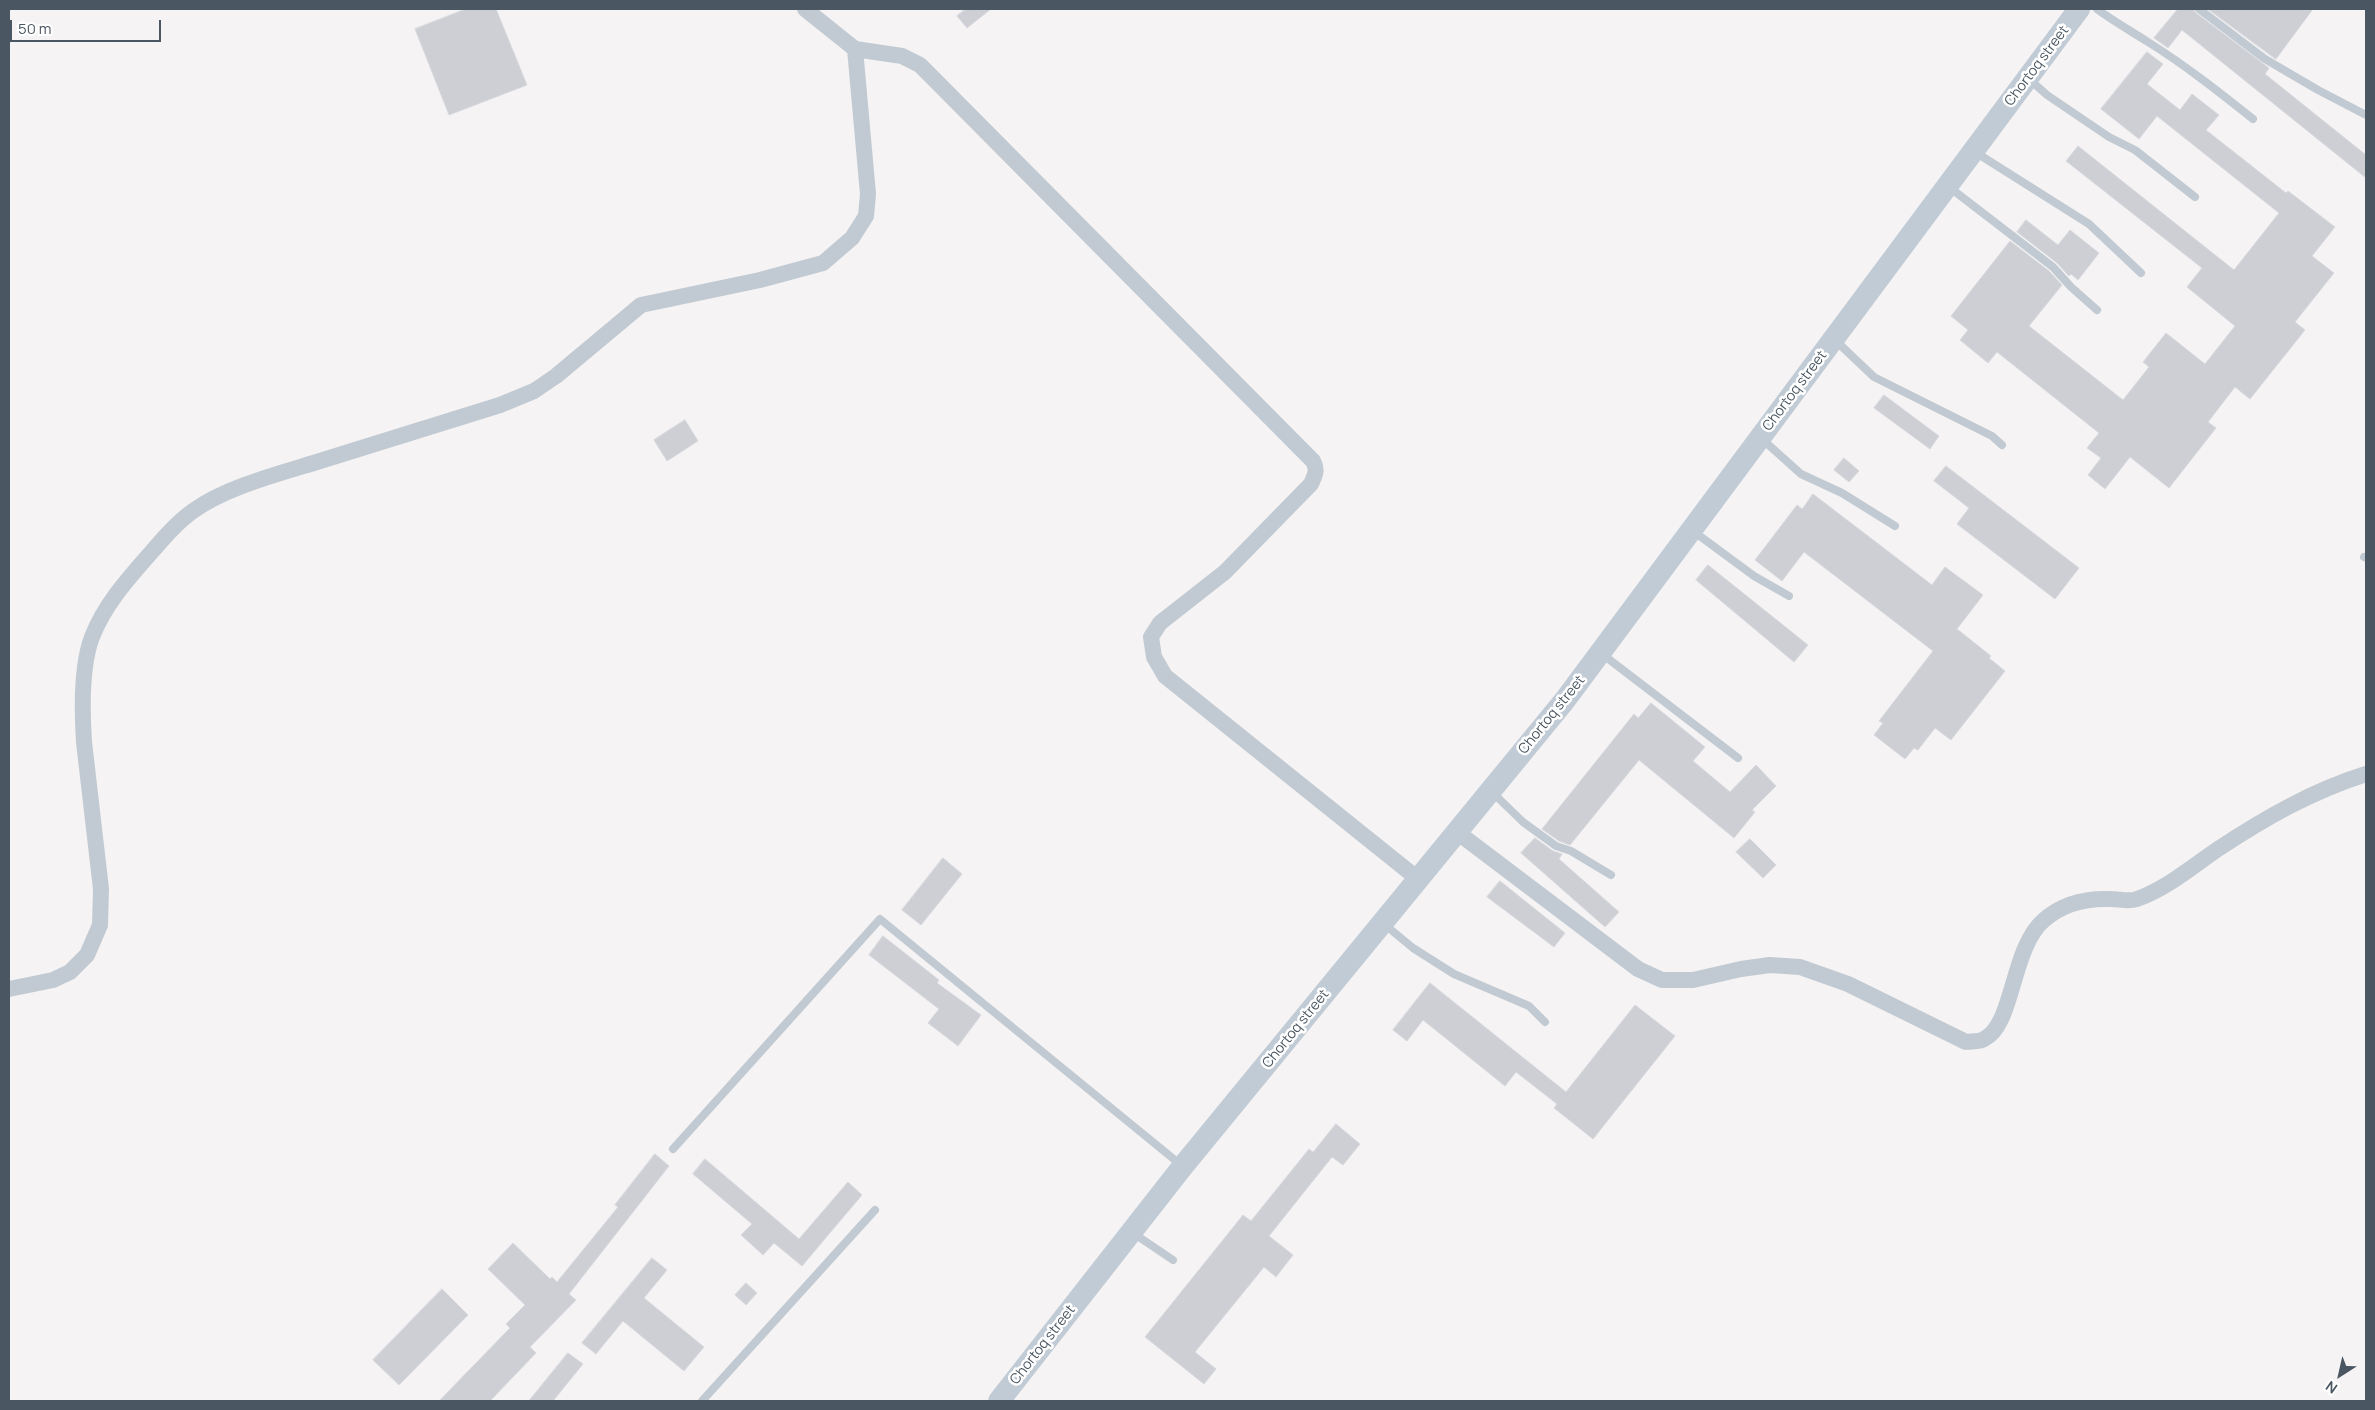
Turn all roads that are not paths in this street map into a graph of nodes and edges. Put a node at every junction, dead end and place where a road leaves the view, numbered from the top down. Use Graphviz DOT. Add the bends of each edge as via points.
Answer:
graph roads {
  1 [pos="805,9"];
  2 [pos="2079,9"];
  3 [pos="2097,9"];
  4 [pos="2199,9"];
  5 [pos="855,50"];
  6 [pos="2028,78"];
  7 [pos="2366,115"];
  8 [pos="2253,119"];
  9 [pos="1973,151"];
  10 [pos="1947,186"];
  11 [pos="2196,197"];
  12 [pos="2141,273"];
  13 [pos="2097,310"];
  14 [pos="1834,339"];
  15 [pos="1760,438"];
  16 [pos="2002,445"];
  17 [pos="1895,526"];
  18 [pos="1692,530"];
  19 [pos="1789,596"];
  20 [pos="1600,653"];
  21 [pos="1738,758"];
  22 [pos="2366,774"];
  23 [pos="1491,791"];
  24 [pos="1457,832"];
  25 [pos="1612,875"];
  26 [pos="1418,879"];
  27 [pos="1382,923"];
  28 [pos="9,989"];
  29 [pos="1545,1022"];
  30 [pos="673,1149"];
  31 [pos="1183,1166"];
  32 [pos="875,1210"];
  33 [pos="1132,1232"];
  34 [pos="1172,1260"];
  35 [pos="702,1401"];
  36 [pos="999,1401"];
  1 -- 5 [label="street"];
  2 -- 6 [label="main road, Chortoq street"];
  3 -- 8 [label="lane" via="2203,79"];
  4 -- 7 [label="lane" via="2265,60"];
  5 -- 26 [label="street" via="902,56 920,65 1313,461 1315,475 1310,484 1224,572 1160,623 1151,638 1154,657 1165,676"];
  5 -- 28 [label="street" via="868,194 866,216 852,238 823,263 641,305 534,391 500,405 271,476 216,498 177,524 126,580 92,638 83,718 101,889 100,925 87,955 70,972 53,980"];
  6 -- 9 [label="main road, Chortoq street"];
  6 -- 11 [label="lane" via="2109,138 2136,150"];
  9 -- 10 [label="main road, Chortoq street"];
  9 -- 12 [label="lane" via="2090,224"];
  10 -- 13 [label="lane" via="2053,266"];
  10 -- 14 [label="main road, Chortoq street"];
  14 -- 15 [label="main road, Chortoq street"];
  14 -- 16 [label="lane" via="1874,377 1992,436"];
  15 -- 17 [label="lane" via="1801,474 1842,493"];
  15 -- 18 [label="main road, Chortoq street"];
  18 -- 19 [label="lane" via="1741,567"];
  18 -- 20 [label="main road, Chortoq street"];
  20 -- 21 [label="lane"];
  20 -- 23 [label="main road, Chortoq street"];
  22 -- 24 [label="street" via="2331,785 2266,817 2157,890 2136,900 2083,900 2044,919 2030,934 2022,952 2000,1025 1984,1039 1966,1042 1848,984 1800,967 1770,965 1693,980 1662,980 1638,969"];
  23 -- 24 [label="main road, Chortoq street"];
  23 -- 25 [label="lane" via="1523,822 1556,846"];
  24 -- 26 [label="main road, Chortoq street"];
  26 -- 27 [label="main road, Chortoq street"];
  27 -- 29 [label="lane" via="1454,974 1529,1006"];
  27 -- 31 [label="main road, Chortoq street"];
  30 -- 31 [label="lane" via="880,919"];
  31 -- 33 [label="main road, Chortoq street"];
  32 -- 35 [label="lane"];
  33 -- 34 [label="lane"];
  33 -- 36 [label="main road, Chortoq street"];
}
